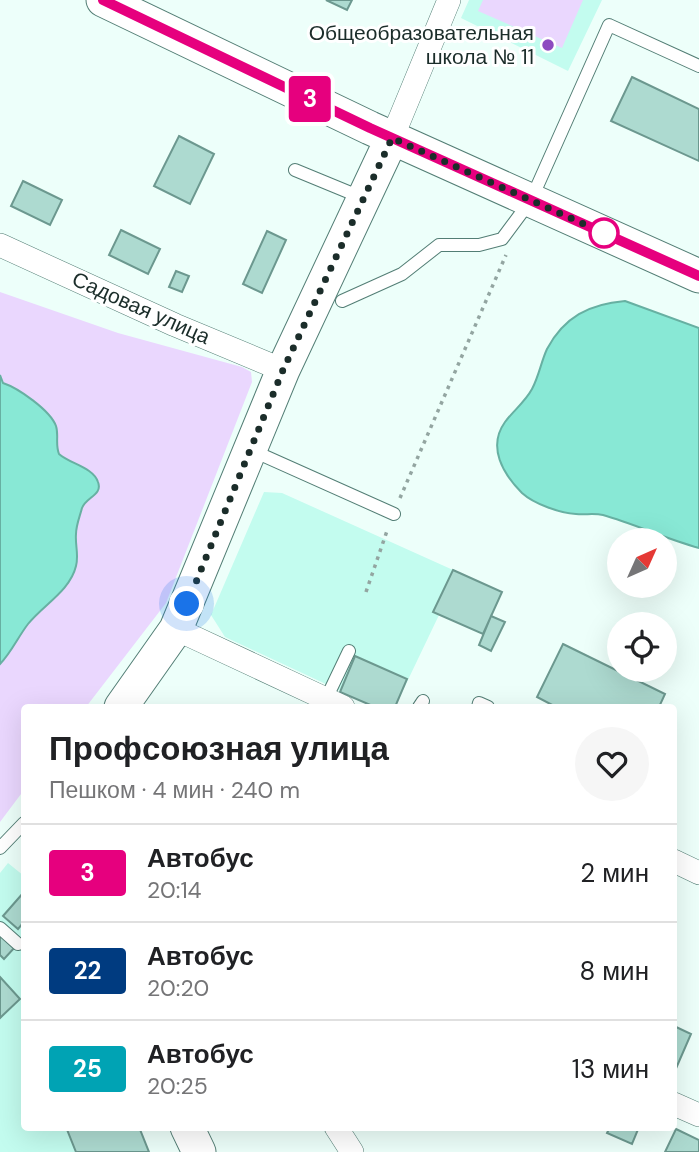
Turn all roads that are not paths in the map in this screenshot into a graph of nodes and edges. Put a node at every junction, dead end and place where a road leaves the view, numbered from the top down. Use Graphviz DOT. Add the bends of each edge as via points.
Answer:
graph roads {
  1 [pos="103,0"];
  2 [pos="449,0"];
  3 [pos="699,66"];
  4 [pos="392,138"];
  5 [pos="295,170"];
  6 [pos="363,198"];
  7 [pos="531,200"];
  8 [pos="0,245"];
  9 [pos="699,276"];
  10 [pos="342,301"];
  11 [pos="283,370"];
  12 [pos="249,449"];
  13 [pos="394,514"];
  14 [pos="176,629"];
  15 [pos="349,651"];
  16 [pos="335,703"];
  17 [pos="123,704"];
  18 [pos="21,826"];
  19 [pos="0,848"];
  20 [pos="677,862"];
  21 [pos="699,873"];
  22 [pos="0,928"];
  23 [pos="18,944"];
  24 [pos="677,1105"];
  25 [pos="699,1115"];
  26 [pos="189,1131"];
  27 [pos="339,1131"];
  28 [pos="199,1152"];
  29 [pos="352,1152"];
  1 -- 4 [label="main road"];
  2 -- 4 [label="street"];
  3 -- 7 [label="lane" via="610,25"];
  4 -- 6 [label="main road"];
  4 -- 7 [label="main road"];
  5 -- 6 [label="lane"];
  6 -- 11 [label="main road"];
  7 -- 9 [label="main road"];
  7 -- 10 [label="lane" via="502,239 479,245 439,245 402,274"];
  8 -- 11 [label="street, Садовая улица"];
  11 -- 12 [label="main road"];
  12 -- 13 [label="lane"];
  12 -- 14 [label="main road"];
  14 -- 16 [label="street"];
  14 -- 17 [label="main road"];
  15 -- 16 [label="lane"];
  18 -- 19 [label="lane"];
  20 -- 21 [label="street"];
  22 -- 23 [label="lane"];
  24 -- 25 [label="street"];
  26 -- 28 [label="main road"];
  27 -- 29 [label="street"];
}
